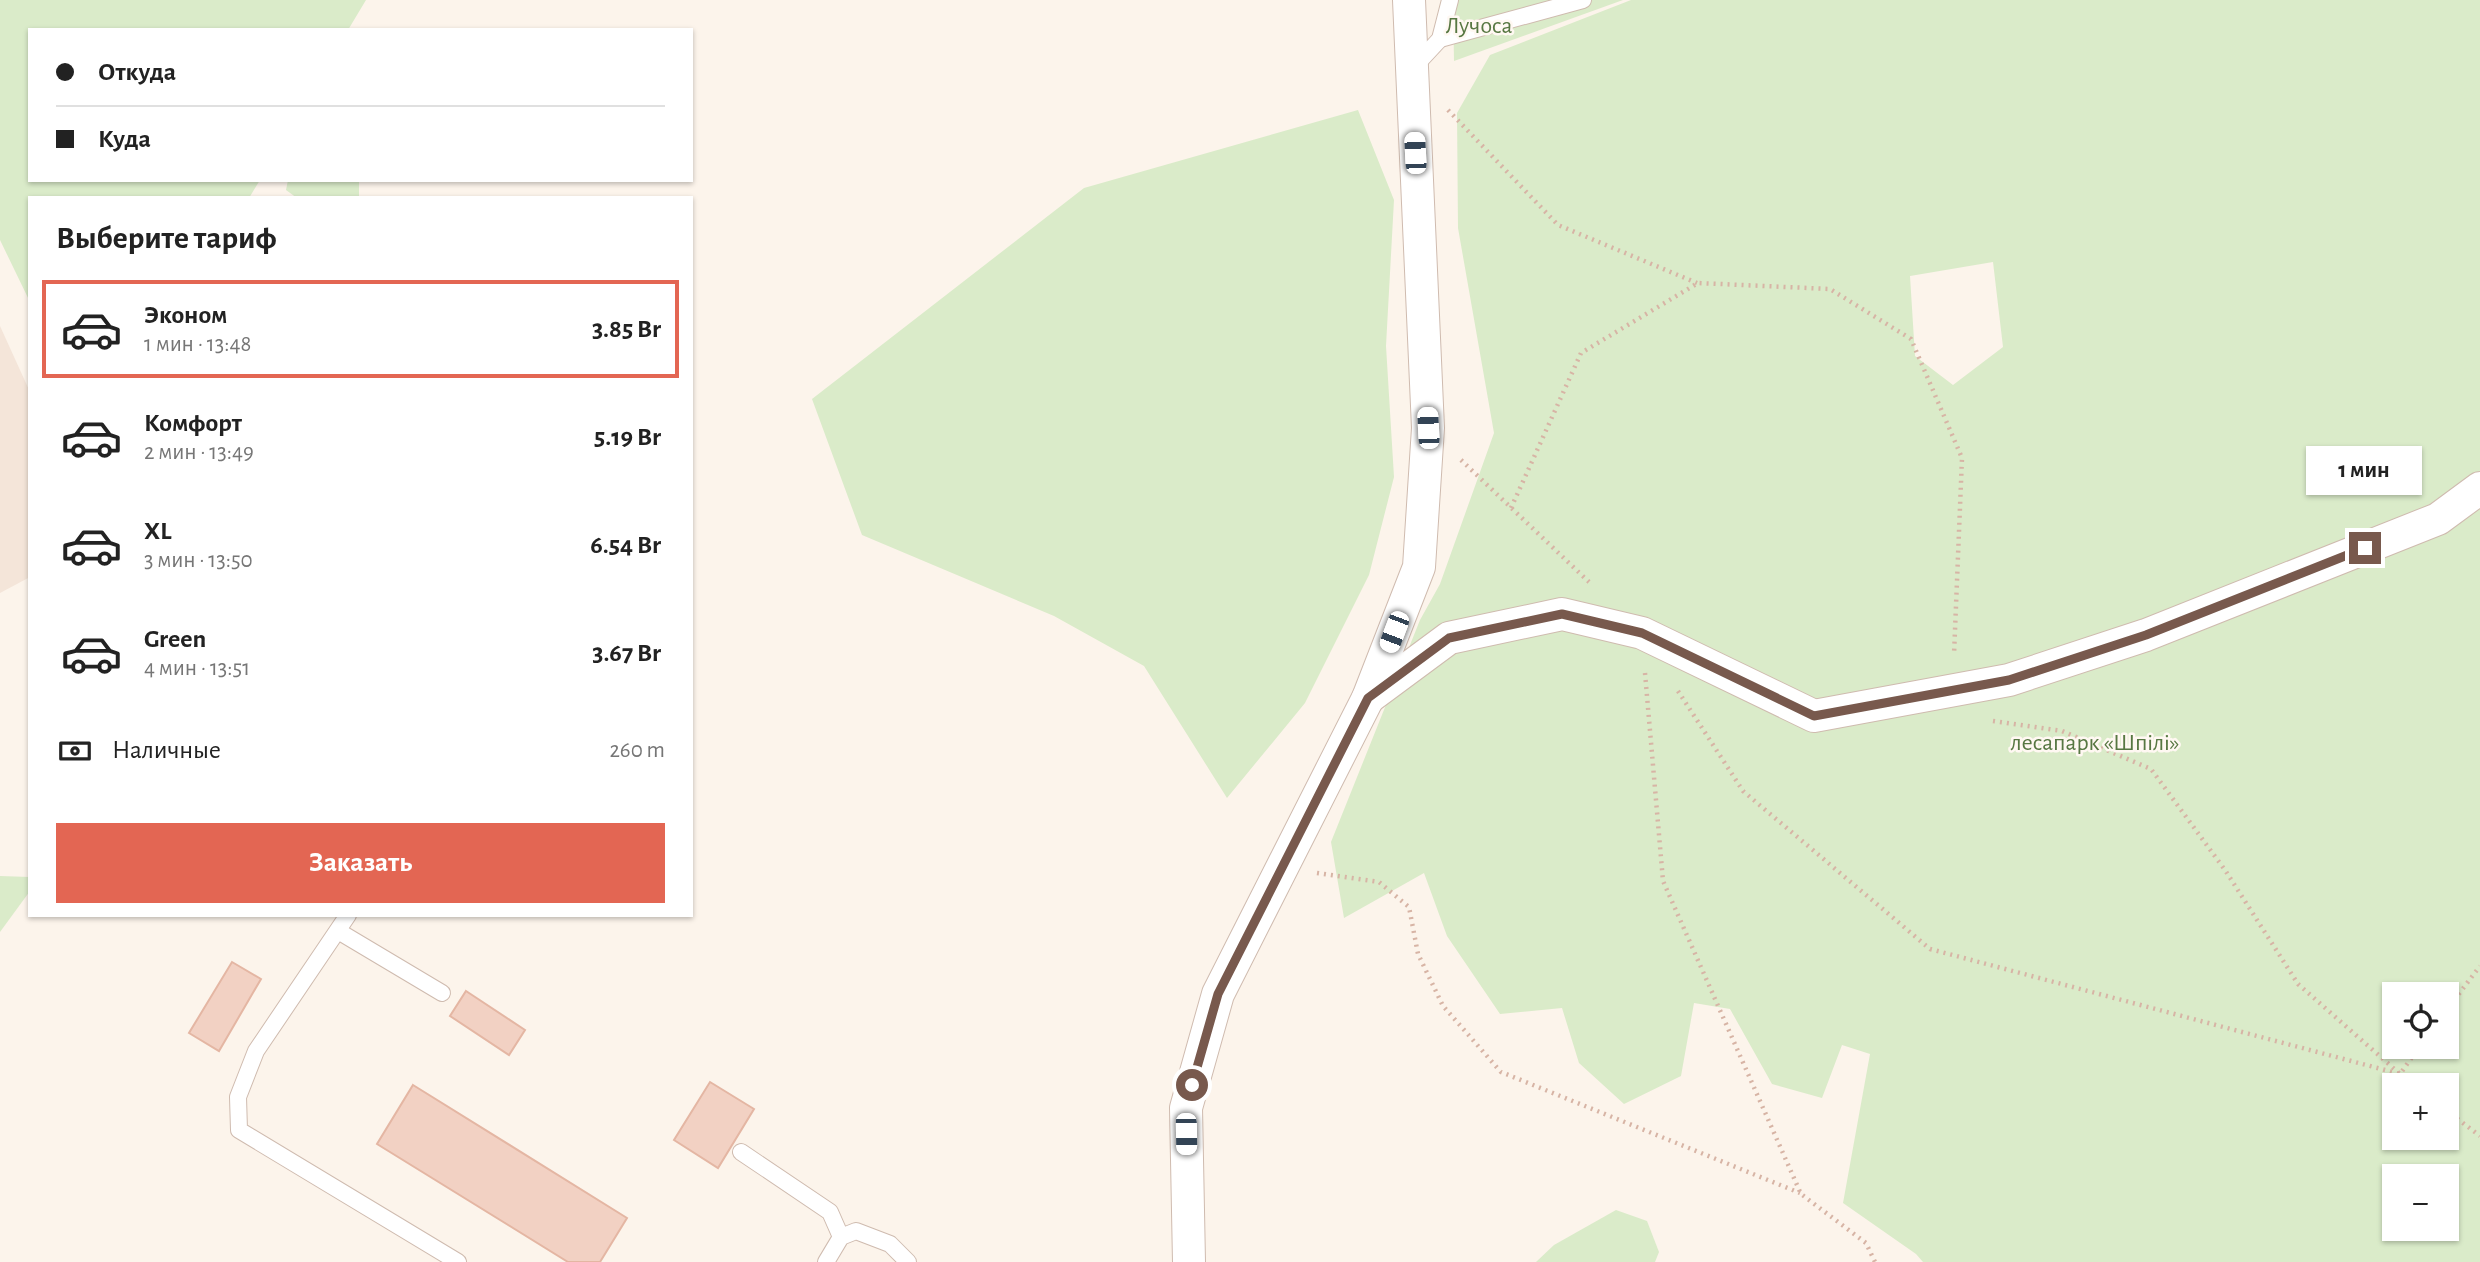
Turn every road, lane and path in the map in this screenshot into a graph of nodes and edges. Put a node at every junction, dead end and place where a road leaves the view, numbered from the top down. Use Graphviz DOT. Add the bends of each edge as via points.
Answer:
graph roads {
  1 [pos="1409,0"];
  2 [pos="1450,0"];
  3 [pos="1583,0"];
  4 [pos="1440,39"];
  5 [pos="1411,70"];
  6 [pos="1698,283"];
  7 [pos="1428,428"];
  8 [pos="2480,488"];
  9 [pos="1511,508"];
  10 [pos="1591,585"];
  11 [pos="1642,633"];
  12 [pos="1678,690"];
  13 [pos="1953,690"];
  14 [pos="1368,698"];
  15 [pos="1982,719"];
  16 [pos="1283,865"];
  17 [pos="347,917"];
  18 [pos="338,930"];
  19 [pos="2480,966"];
  20 [pos="442,993"];
  21 [pos="2459,994"];
  22 [pos="2396,1073"];
  23 [pos="2399,1073"];
  24 [pos="2459,1120"];
  25 [pos="2480,1136"];
  26 [pos="741,1152"];
  27 [pos="1801,1194"];
  28 [pos="841,1237"];
  29 [pos="458,1262"];
  30 [pos="826,1262"];
  31 [pos="908,1262"];
  32 [pos="1189,1262"];
  33 [pos="1875,1262"];
  1 -- 5 [label="street"];
  2 -- 4 [label="lane"];
  3 -- 4 [label="lane"];
  4 -- 5 [label="lane"];
  5 -- 6 [label="path" via="1558,225"];
  5 -- 7 [label="street"];
  6 -- 9 [label="path" via="1581,353"];
  6 -- 13 [label="path" via="1829,289 1911,340 1962,458"];
  7 -- 9 [label="path"];
  7 -- 14 [label="street" via="1419,567"];
  8 -- 13 [label="street" via="2438,519 2146,635 2009,680"];
  9 -- 10 [label="path"];
  11 -- 13 [label="street" via="1814,716"];
  11 -- 14 [label="street" via="1562,614 1449,638"];
  11 -- 27 [label="path" via="1663,881"];
  12 -- 22 [label="path" via="1743,792 1930,949"];
  14 -- 16 [label="street"];
  15 -- 23 [label="path" via="2062,731 2151,769 2225,870 2298,984"];
  16 -- 27 [label="path" via="1379,883 1409,906 1418,954 1443,1006 1502,1072"];
  16 -- 32 [label="street" via="1218,994 1186,1108"];
  17 -- 18 [label="lane"];
  18 -- 20 [label="lane"];
  18 -- 29 [label="lane" via="256,1051 238,1097 239,1130"];
  19 -- 21 [label="path"];
  24 -- 25 [label="path"];
  26 -- 28 [label="lane" via="830,1212"];
  27 -- 33 [label="path" via="1866,1244"];
  28 -- 30 [label="lane"];
  28 -- 31 [label="lane" via="856,1231 890,1244"];
}
